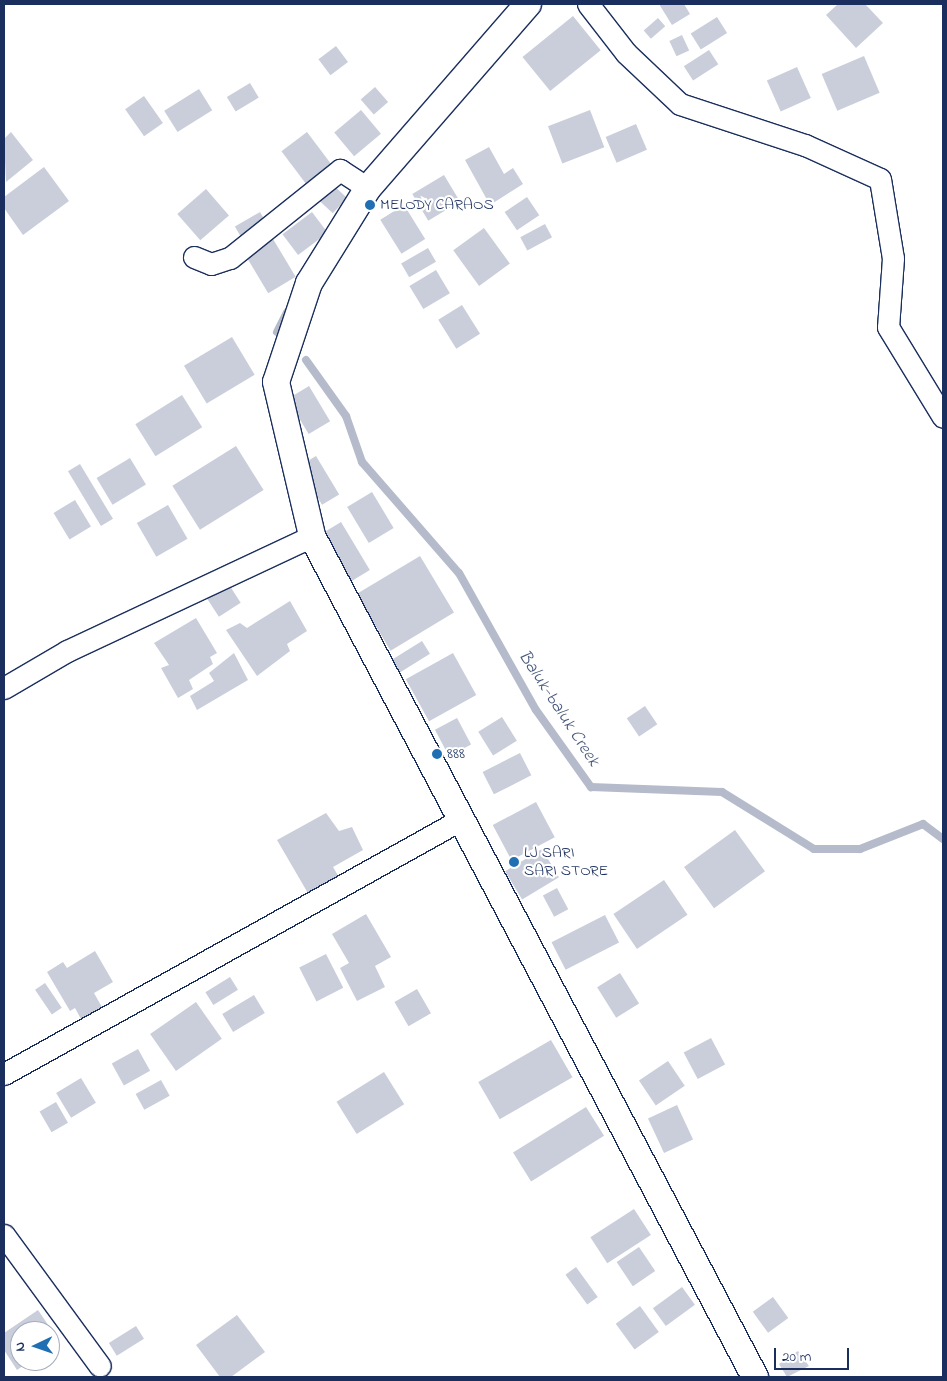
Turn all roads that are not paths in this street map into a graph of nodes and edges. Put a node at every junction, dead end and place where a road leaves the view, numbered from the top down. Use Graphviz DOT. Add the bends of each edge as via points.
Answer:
graph roads {
  1 [pos="528,4"];
  2 [pos="588,4"];
  3 [pos="368,188"];
  4 [pos="194,256"];
  5 [pos="943,417"];
  6 [pos="312,536"];
  7 [pos="4,688"];
  8 [pos="460,820"];
  9 [pos="4,1074"];
  10 [pos="4,1235"];
  11 [pos="100,1366"];
  12 [pos="755,1377"];
  1 -- 3 [label="street"];
  2 -- 5 [label="street" via="626,53 680,104 806,145 880,179 893,258 888,327"];
  3 -- 4 [label="street" via="340,170 230,258 211,264"];
  3 -- 6 [label="street" via="309,283 276,382"];
  6 -- 7 [label="street" via="67,652"];
  6 -- 8 [label="street"];
  8 -- 9 [label="street"];
  8 -- 12 [label="street"];
  10 -- 11 [label="street"];
}
